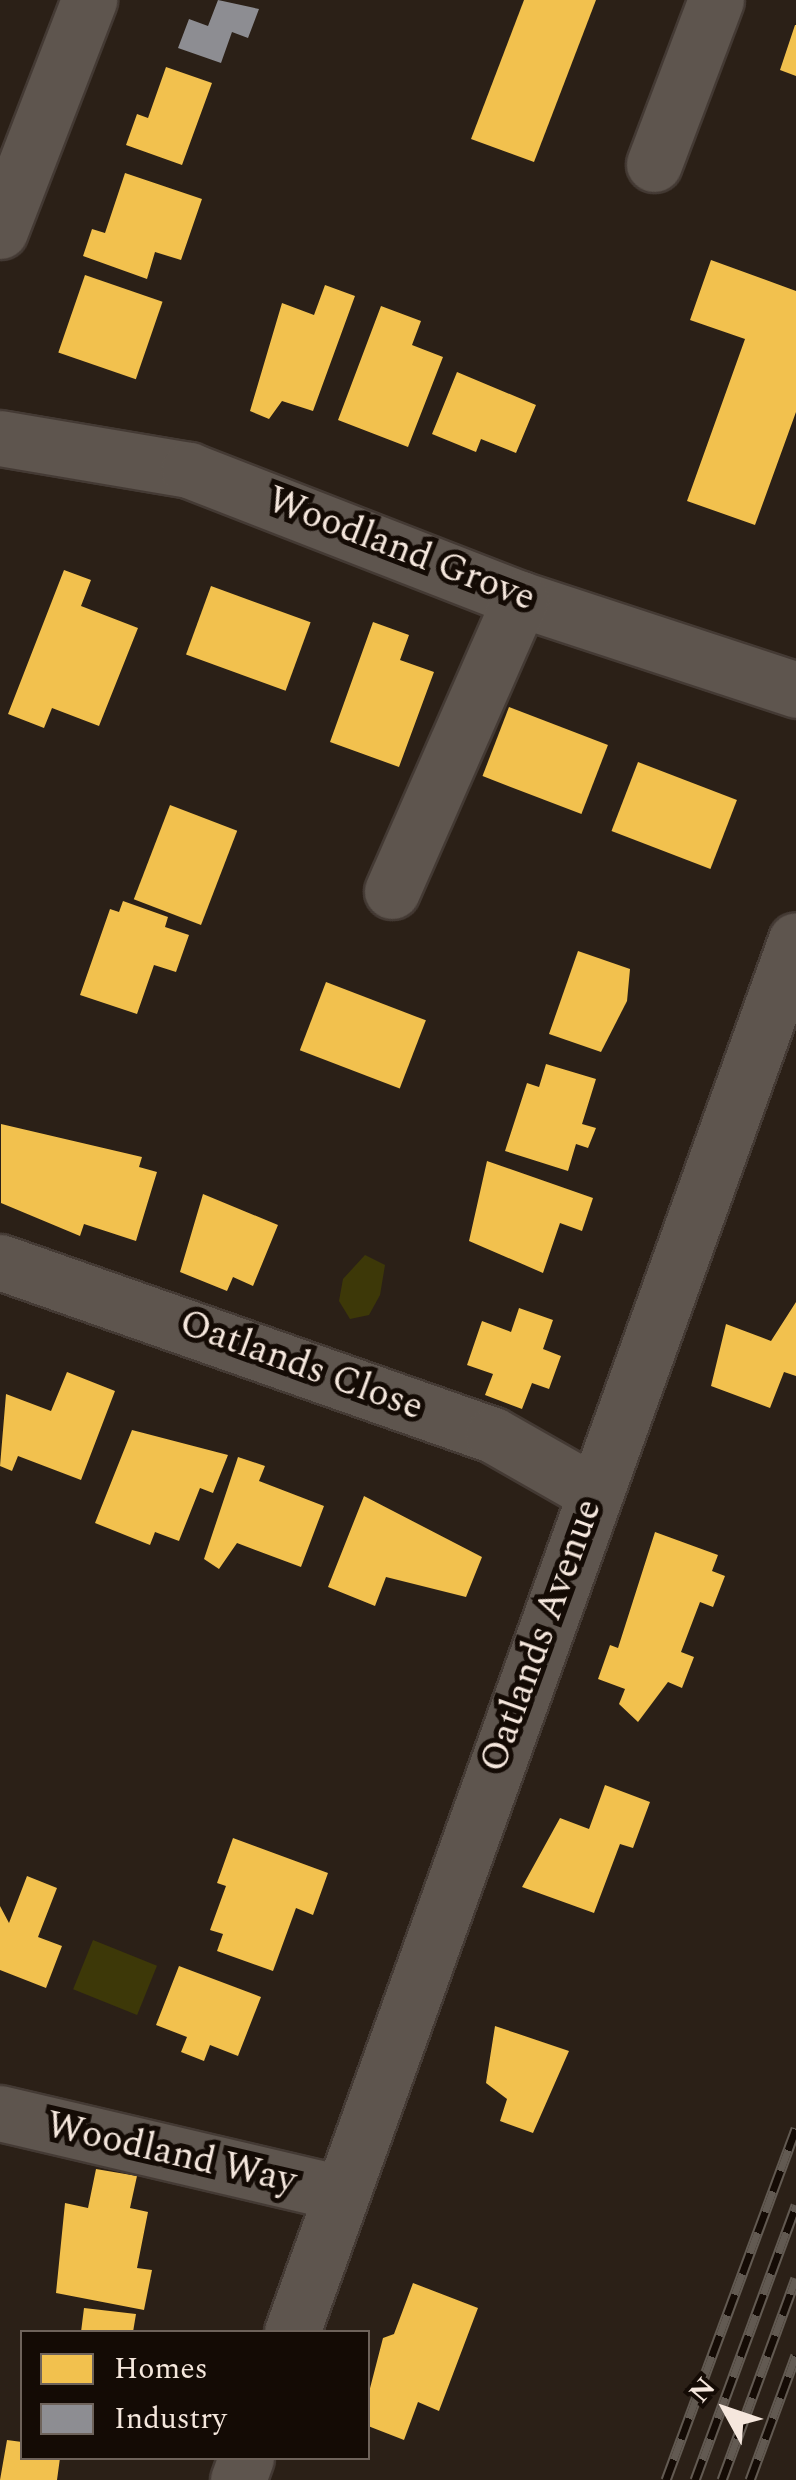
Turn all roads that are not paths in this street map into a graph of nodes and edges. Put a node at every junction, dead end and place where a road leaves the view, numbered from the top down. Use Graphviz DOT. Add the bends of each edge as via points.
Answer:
graph roads {
  1 [pos="89,0"];
  2 [pos="716,0"];
  3 [pos="654,164"];
  4 [pos="0,232"];
  5 [pos="0,438"];
  6 [pos="520,599"];
  7 [pos="796,690"];
  8 [pos="392,891"];
  9 [pos="796,940"];
  10 [pos="0,1262"];
  11 [pos="593,1492"];
  12 [pos="0,2112"];
  13 [pos="342,2193"];
  14 [pos="293,2330"];
  1 -- 4 [label="street"];
  2 -- 3 [label="street"];
  5 -- 6 [label="street, Woodland Grove" via="188,470"];
  6 -- 7 [label="street, Woodland Grove"];
  6 -- 8 [label="street"];
  9 -- 11 [label="street, Oatlands Avenue"];
  10 -- 11 [label="street, Oatlands Close" via="493,1435"];
  11 -- 13 [label="street, Oatlands Avenue"];
  12 -- 13 [label="street, Woodland Way"];
  13 -- 14 [label="street, Oatlands Avenue"];
}
